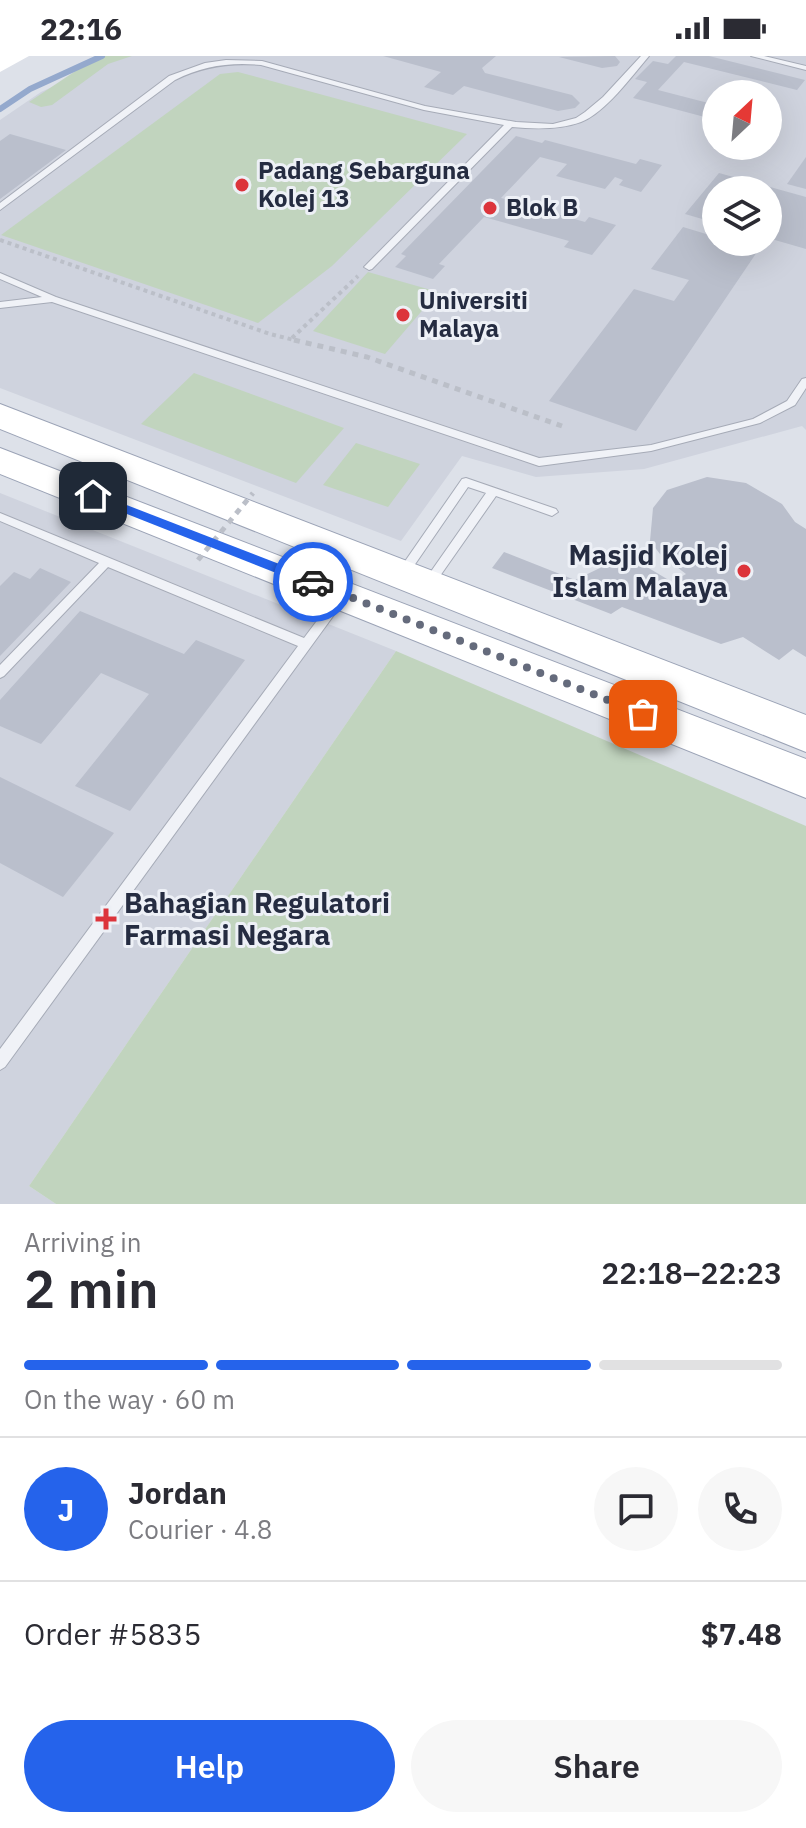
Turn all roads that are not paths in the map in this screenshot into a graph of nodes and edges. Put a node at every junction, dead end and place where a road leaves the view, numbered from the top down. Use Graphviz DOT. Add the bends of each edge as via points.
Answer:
graph roads {
  1 [pos="18,56"];
  2 [pos="645,56"];
  3 [pos="755,56"];
  4 [pos="771,58"];
  5 [pos="0,65"];
  6 [pos="806,68"];
  7 [pos="508,126"];
  8 [pos="0,207"];
  9 [pos="369,267"];
  10 [pos="0,276"];
  11 [pos="53,299"];
  12 [pos="0,305"];
  13 [pos="806,381"];
  14 [pos="0,416"];
  15 [pos="0,460"];
  16 [pos="493,492"];
  17 [pos="552,512"];
  18 [pos="0,517"];
  19 [pos="107,561"];
  20 [pos="416,578"];
  21 [pos="343,594"];
  22 [pos="306,644"];
  23 [pos="508,659"];
  24 [pos="0,673"];
  25 [pos="806,734"];
  26 [pos="806,779"];
  27 [pos="806,800"];
  28 [pos="0,1062"];
  1 -- 5 [label="street"];
  2 -- 7 [label="lane" via="577,121 546,128"];
  3 -- 4 [label="lane"];
  4 -- 6 [label="lane"];
  7 -- 8 [label="lane" via="262,63 218,61 172,78"];
  7 -- 9 [label="lane"];
  10 -- 11 [label="lane"];
  11 -- 12 [label="lane"];
  11 -- 13 [label="lane" via="539,462 651,448 756,421 791,403"];
  14 -- 20 [label="main road"];
  15 -- 21 [label="main road"];
  16 -- 17 [label="lane"];
  16 -- 20 [label="lane"];
  16 -- 20 [label="lane" via="466,482"];
  18 -- 19 [label="lane"];
  19 -- 22 [label="lane"];
  19 -- 24 [label="lane"];
  20 -- 25 [label="main road"];
  21 -- 22 [label="lane"];
  21 -- 23 [label="main road"];
  22 -- 28 [label="lane"];
  23 -- 26 [label="main road"];
  23 -- 27 [label="main road" via="716,762"];
}
